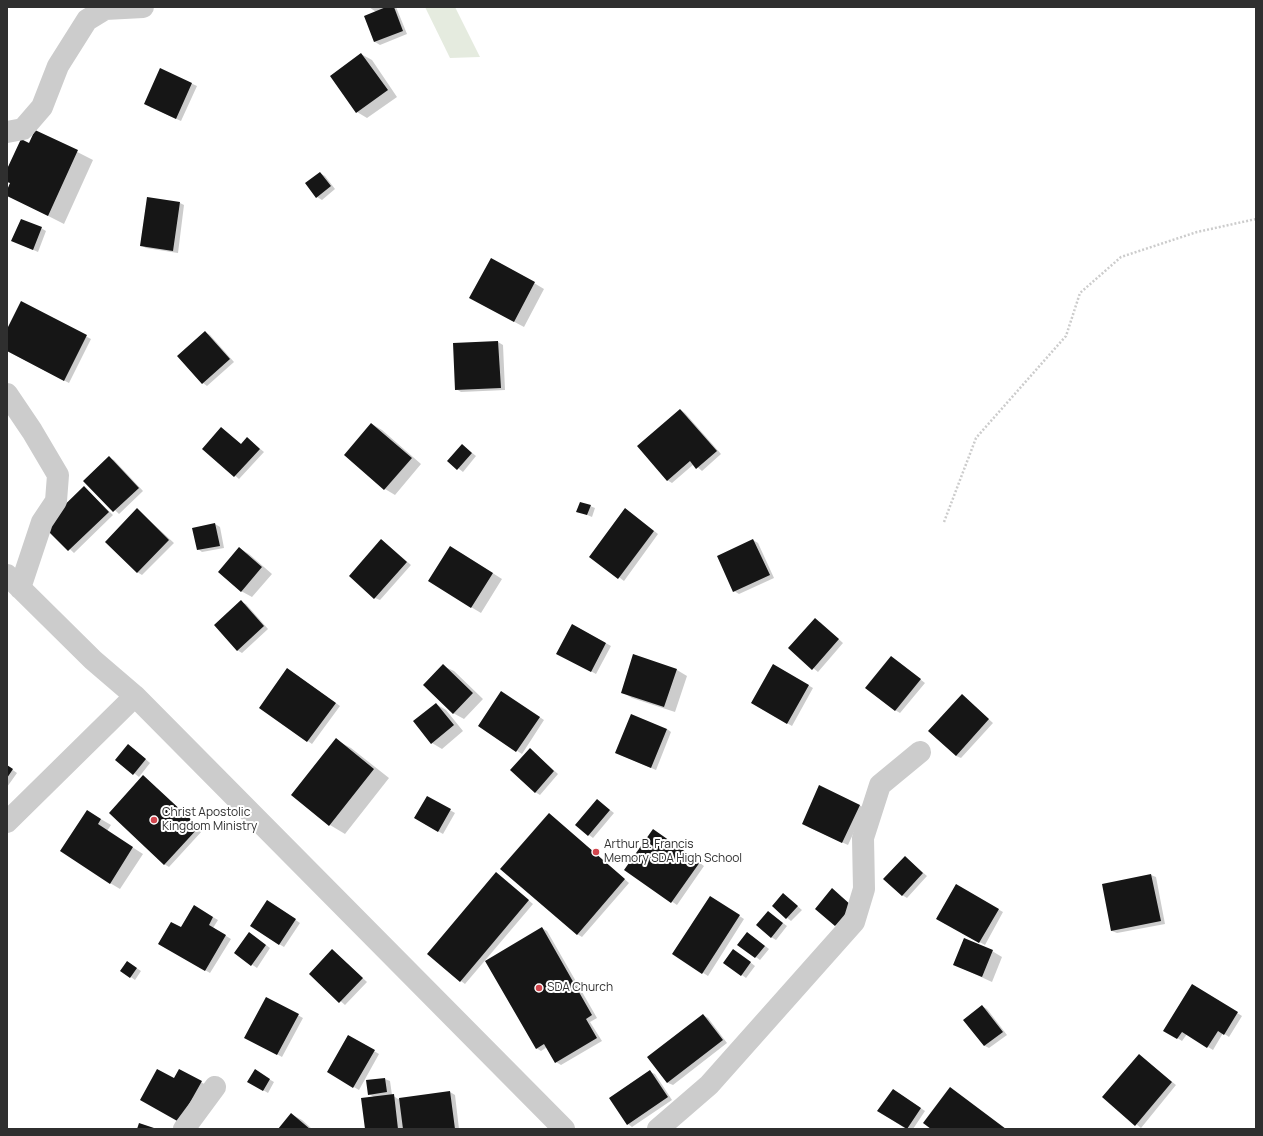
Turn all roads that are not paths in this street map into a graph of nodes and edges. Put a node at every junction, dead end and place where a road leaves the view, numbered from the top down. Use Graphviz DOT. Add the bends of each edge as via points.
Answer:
graph roads {
  1 [pos="143,7"];
  2 [pos="97,10"];
  3 [pos="7,132"];
  4 [pos="7,394"];
  5 [pos="13,581"];
  6 [pos="135,696"];
  7 [pos="920,752"];
  8 [pos="7,822"];
  9 [pos="215,1087"];
  10 [pos="184,1129"];
  11 [pos="564,1129"];
  12 [pos="658,1129"];
  1 -- 2 [label="street"];
  2 -- 3 [label="street" via="87,20 58,66 42,107 23,129"];
  4 -- 5 [label="street" via="58,475 56,501 42,522"];
  5 -- 6 [label="street" via="93,660"];
  6 -- 8 [label="street"];
  6 -- 11 [label="street"];
  7 -- 12 [label="street" via="880,785 863,838 864,889 854,922 709,1085"];
  9 -- 10 [label="street"];
}
